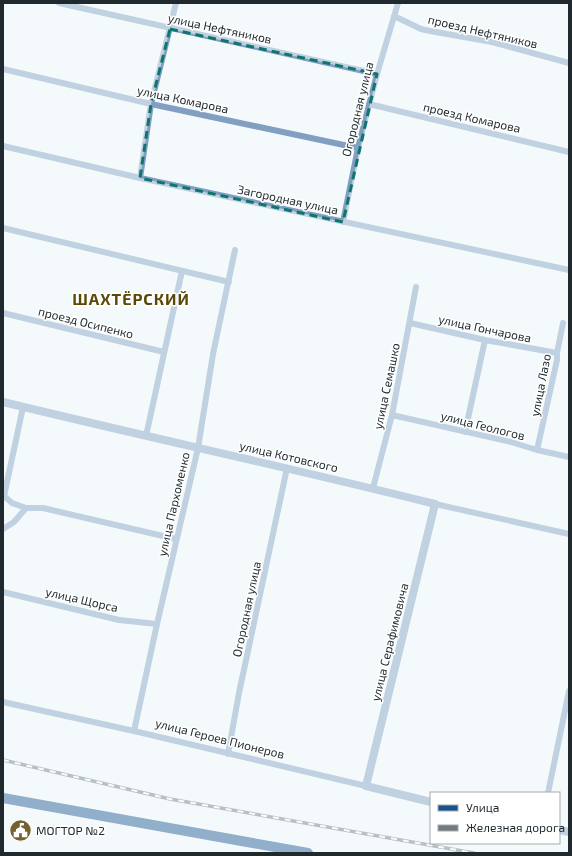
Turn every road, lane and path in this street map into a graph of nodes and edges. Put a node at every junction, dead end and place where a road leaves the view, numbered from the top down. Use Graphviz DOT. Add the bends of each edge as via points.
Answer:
graph roads {
  1 [pos="59,3"];
  2 [pos="176,3"];
  3 [pos="398,3"];
  4 [pos="394,16"];
  5 [pos="170,29"];
  6 [pos="569,63"];
  7 [pos="3,68"];
  8 [pos="376,74"];
  9 [pos="151,104"];
  10 [pos="369,104"];
  11 [pos="3,146"];
  12 [pos="358,148"];
  13 [pos="569,152"];
  14 [pos="140,178"];
  15 [pos="343,222"];
  16 [pos="3,228"];
  17 [pos="235,250"];
  18 [pos="569,270"];
  19 [pos="182,271"];
  20 [pos="229,282"];
  21 [pos="416,287"];
  22 [pos="3,313"];
  23 [pos="410,323"];
  24 [pos="563,323"];
  25 [pos="485,340"];
  26 [pos="164,352"];
  27 [pos="557,353"];
  28 [pos="3,402"];
  29 [pos="23,407"];
  30 [pos="392,415"];
  31 [pos="465,432"];
  32 [pos="146,436"];
  33 [pos="198,448"];
  34 [pos="537,450"];
  35 [pos="569,457"];
  36 [pos="287,468"];
  37 [pos="6,472"];
  38 [pos="374,488"];
  39 [pos="435,504"];
  40 [pos="26,508"];
  41 [pos="3,529"];
  42 [pos="569,534"];
  43 [pos="176,539"];
  44 [pos="3,592"];
  45 [pos="156,624"];
  46 [pos="569,691"];
  47 [pos="3,702"];
  48 [pos="134,731"];
  49 [pos="228,754"];
  50 [pos="366,786"];
  51 [pos="548,792"];
  52 [pos="3,798"];
  53 [pos="430,802"];
  54 [pos="308,853"];
  1 -- 5 [label="street, улица Нефтяников"];
  2 -- 5 [label="street"];
  3 -- 4 [label="street, Огородная улица"];
  4 -- 6 [label="street, проезд Нефтяников" via="430,32 492,42"];
  4 -- 8 [label="street, Огородная улица"];
  5 -- 8 [label="street, улица Нефтяников"];
  5 -- 9 [label="street"];
  7 -- 9 [label="street, улица Комарова"];
  8 -- 10 [label="street, Огородная улица"];
  9 -- 12 [label="street, улица Комарова"];
  9 -- 14 [label="street"];
  10 -- 12 [label="street, Огородная улица"];
  10 -- 13 [label="street, проезд Комарова"];
  11 -- 14 [label="street, Загородная улица"];
  12 -- 15 [label="street, Огородная улица"];
  14 -- 15 [label="street, Загородная улица"];
  15 -- 18 [label="street, Загородная улица"];
  16 -- 19 [label="street"];
  17 -- 20 [label="street, улица Пархоменко"];
  19 -- 20 [label="street"];
  19 -- 26 [label="street"];
  20 -- 33 [label="street, улица Пархоменко" via="213,354"];
  21 -- 23 [label="street, улица Семашко"];
  22 -- 26 [label="street, проезд Осипенко"];
  23 -- 25 [label="street, улица Гончарова"];
  23 -- 30 [label="street, улица Семашко"];
  24 -- 27 [label="street, улица Лазо"];
  25 -- 27 [label="street, улица Гончарова"];
  25 -- 31 [label="street"];
  26 -- 32 [label="street"];
  27 -- 34 [label="street, улица Лазо"];
  28 -- 29 [label="street, улица Котовского"];
  29 -- 32 [label="street, улица Котовского"];
  29 -- 37 [label="street"];
  30 -- 31 [label="street, улица Геологов"];
  30 -- 38 [label="street, улица Семашко"];
  31 -- 34 [label="street, улица Геологов"];
  32 -- 33 [label="street, улица Котовского"];
  33 -- 36 [label="street, улица Котовского"];
  33 -- 43 [label="street, улица Пархоменко"];
  34 -- 35 [label="street, улица Геологов"];
  36 -- 38 [label="street, улица Котовского"];
  36 -- 49 [label="street, Огородная улица"];
  37 -- 40 [label="street" via="4,496 12,503"];
  38 -- 39 [label="street, улица Котовского"];
  39 -- 42 [label="street, улица Котовского"];
  39 -- 50 [label="street, улица Серафимовича"];
  40 -- 41 [label="street" via="14,522"];
  40 -- 43 [label="street" via="43,508"];
  43 -- 45 [label="street, улица Пархоменко"];
  44 -- 45 [label="street, улица Щорса" via="119,620"];
  45 -- 48 [label="street, улица Пархоменко"];
  46 -- 51 [label="street"];
  47 -- 48 [label="street, улица Героев Пионеров"];
  48 -- 49 [label="street, улица Героев Пионеров"];
  49 -- 50 [label="street, улица Героев Пионеров"];
  50 -- 53 [label="street, улица Героев Пионеров"];
  52 -- 54 [label="main road"];
}
